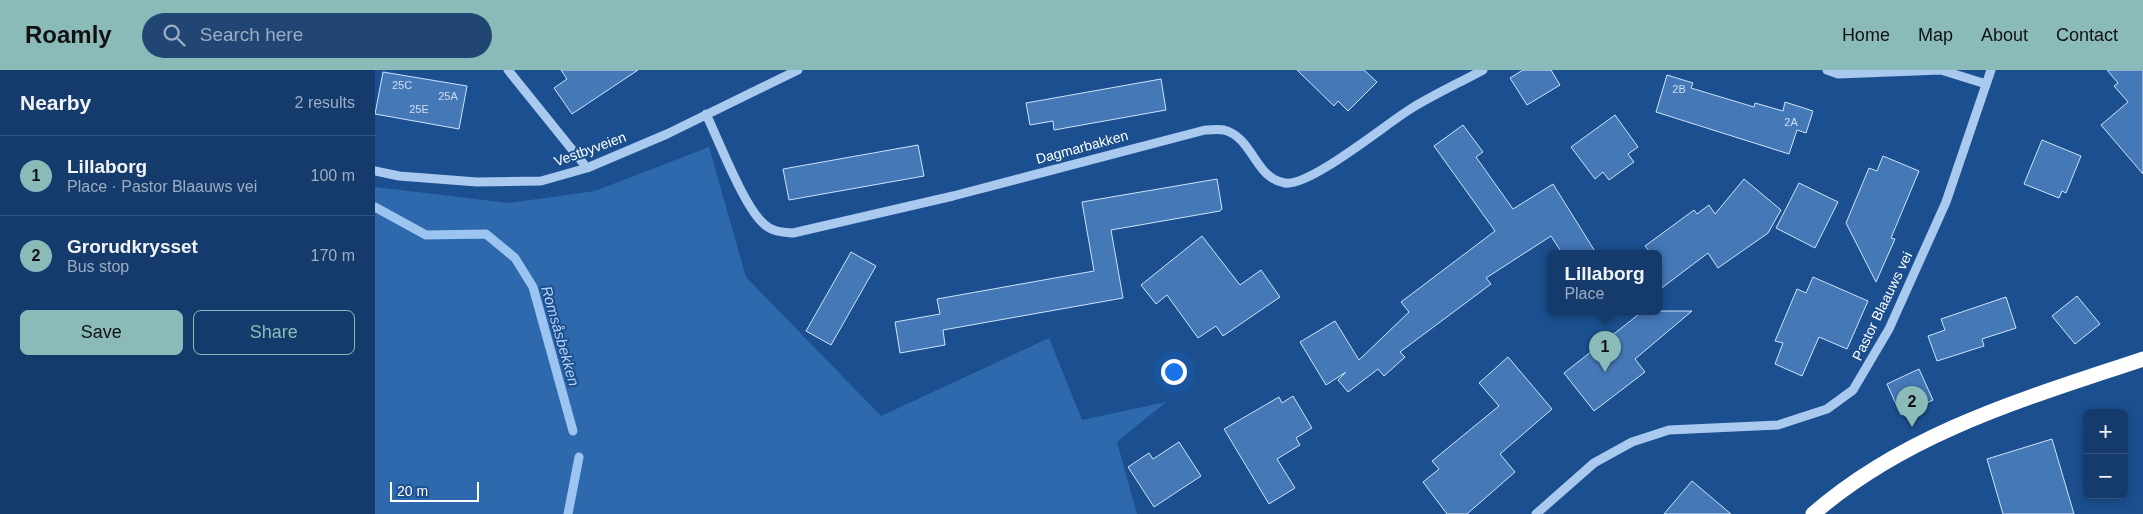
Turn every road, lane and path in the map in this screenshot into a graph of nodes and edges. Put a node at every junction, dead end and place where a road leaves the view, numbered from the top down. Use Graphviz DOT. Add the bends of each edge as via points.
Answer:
graph roads {
  1 [pos="508,70"];
  2 [pos="797,70"];
  3 [pos="1483,70"];
  4 [pos="1827,70"];
  5 [pos="1991,70"];
  6 [pos="1986,84"];
  7 [pos="706,114"];
  8 [pos="587,168"];
  9 [pos="375,171"];
  10 [pos="2143,358"];
  11 [pos="1537,514"];
  12 [pos="1813,514"];
  1 -- 8 [label="street"];
  2 -- 7 [label="street, Vestbyveien"];
  3 -- 7 [label="street, Dagmarbakken" via="1414,107 1336,161 1297,183 1270,178 1235,136 1223,130 1205,130 953,196 793,233 775,231 764,224 744,194"];
  4 -- 6 [label="street" via="1838,74 1941,70"];
  5 -- 6 [label="street, Pastor Blaauws vei"];
  6 -- 11 [label="street, Pastor Blaauws vei" via="1946,202 1889,329 1853,390 1827,409 1778,425 1669,430 1632,442 1595,463"];
  7 -- 8 [label="street, Vestbyveien"];
  8 -- 9 [label="street, Vestbyveien" via="541,180 477,182"];
  10 -- 12 [label="highway" via="2014,402 1922,441 1858,480"];
}
